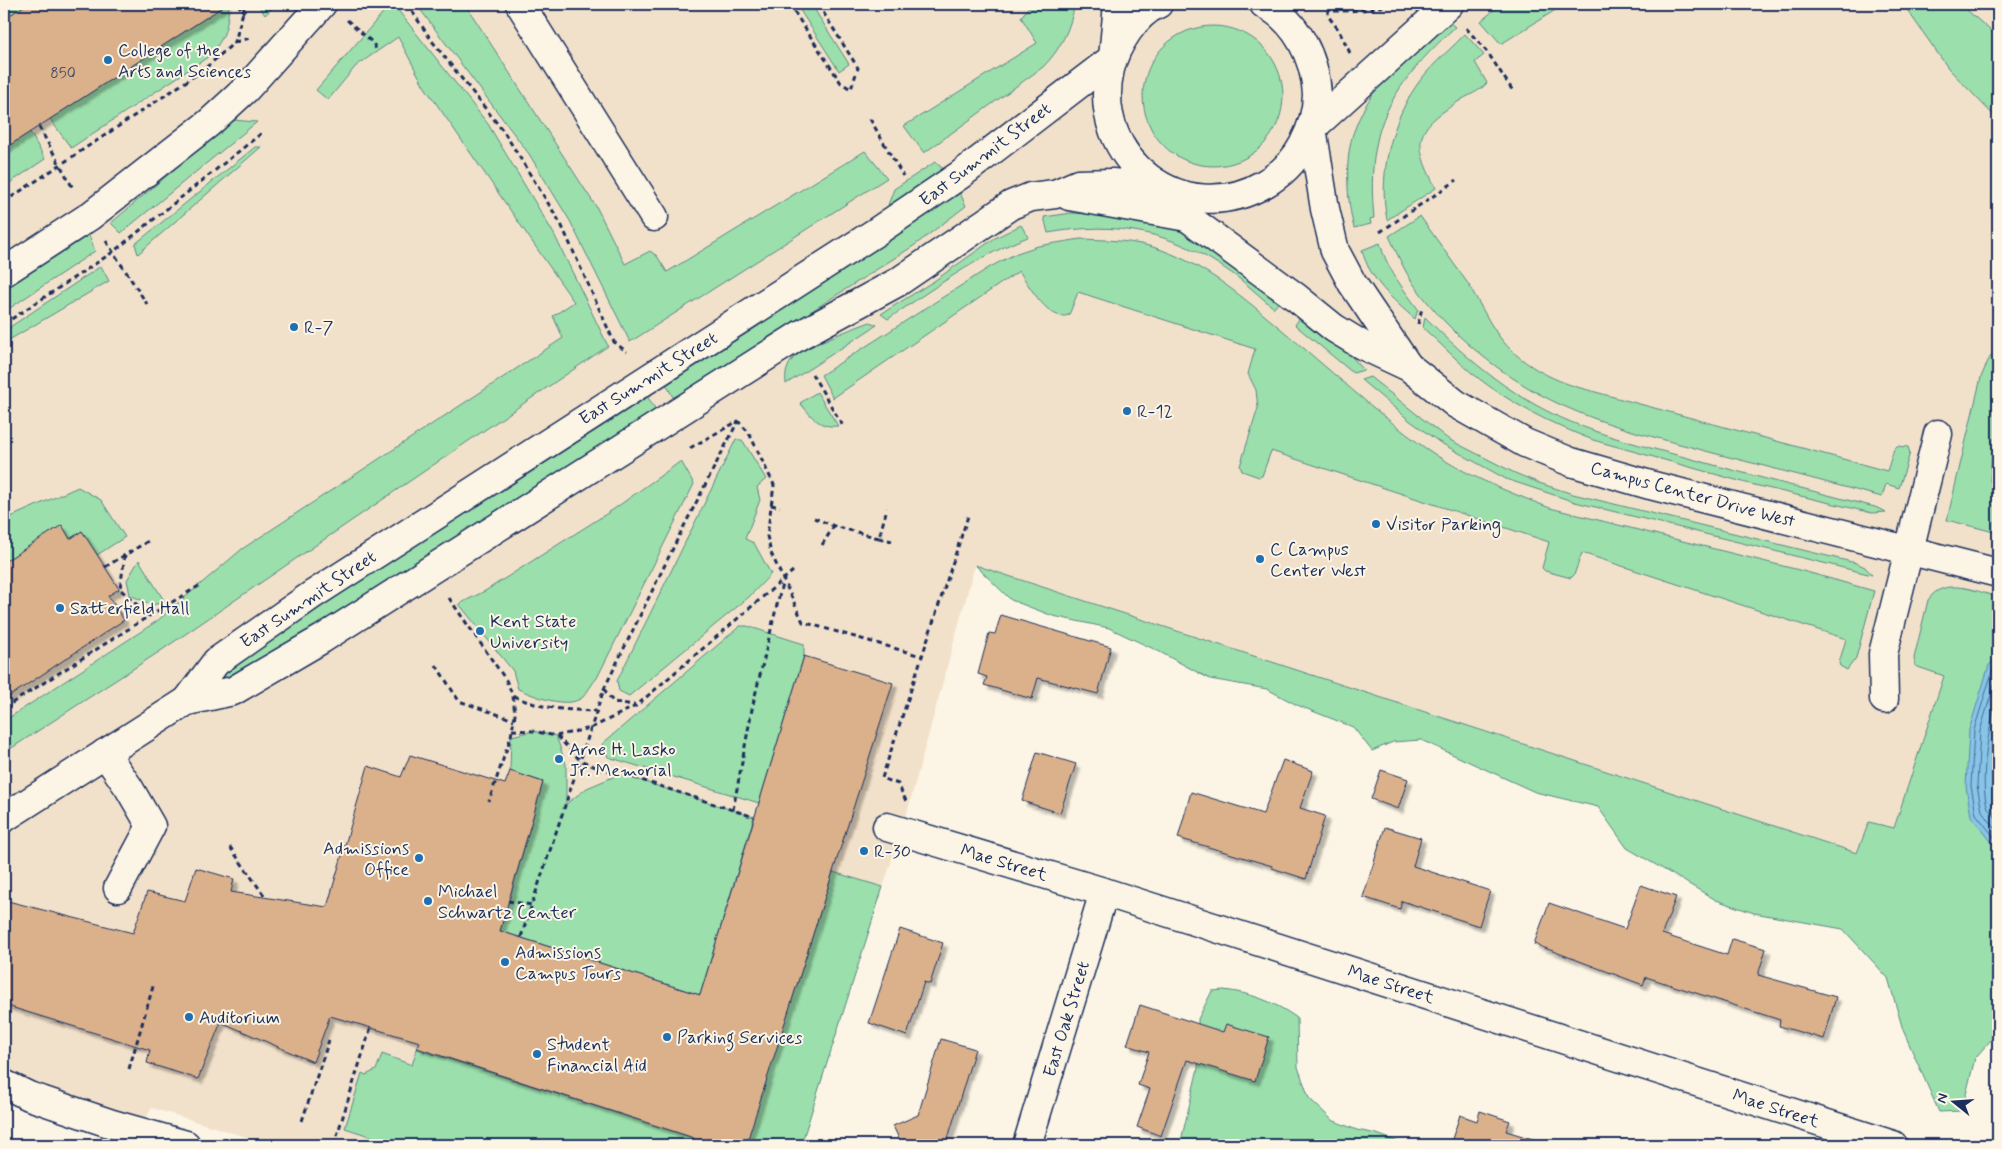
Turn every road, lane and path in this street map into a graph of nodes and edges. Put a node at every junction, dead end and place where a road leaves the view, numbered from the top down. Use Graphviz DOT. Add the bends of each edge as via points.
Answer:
graph roads {
  1 [pos="238,4"];
  2 [pos="245,4"];
  3 [pos="406,4"];
  4 [pos="520,4"];
  5 [pos="789,4"];
  6 [pos="818,4"];
  7 [pos="1118,4"];
  8 [pos="1158,4"];
  9 [pos="1390,4"];
  10 [pos="1277,5"];
  11 [pos="1448,5"];
  12 [pos="333,11"];
  13 [pos="243,12"];
  14 [pos="1464,26"];
  15 [pos="378,51"];
  16 [pos="1113,58"];
  17 [pos="1353,59"];
  18 [pos="1513,91"];
  19 [pos="870,118"];
  20 [pos="39,127"];
  21 [pos="1312,128"];
  22 [pos="263,132"];
  23 [pos="59,163"];
  24 [pos="903,176"];
  25 [pos="1457,180"];
  26 [pos="1163,188"];
  27 [pos="75,192"];
  28 [pos="1055,194"];
  29 [pos="4,202"];
  30 [pos="654,217"];
  31 [pos="1187,218"];
  32 [pos="1380,232"];
  33 [pos="105,239"];
  34 [pos="113,252"];
  35 [pos="4,272"];
  36 [pos="147,304"];
  37 [pos="1422,308"];
  38 [pos="4,324"];
  39 [pos="1418,326"];
  40 [pos="627,352"];
  41 [pos="1409,367"];
  42 [pos="812,374"];
  43 [pos="738,421"];
  44 [pos="843,426"];
  45 [pos="1938,434"];
  46 [pos="690,448"];
  47 [pos="771,505"];
  48 [pos="780,508"];
  49 [pos="887,508"];
  50 [pos="968,513"];
  51 [pos="814,518"];
  52 [pos="834,526"];
  53 [pos="879,538"];
  54 [pos="150,540"];
  55 [pos="892,541"];
  56 [pos="822,545"];
  57 [pos="1909,552"];
  58 [pos="125,555"];
  59 [pos="105,567"];
  60 [pos="792,571"];
  61 [pos="1998,573"];
  62 [pos="783,580"];
  63 [pos="202,584"];
  64 [pos="449,598"];
  65 [pos="149,616"];
  66 [pos="921,656"];
  67 [pos="436,665"];
  68 [pos="604,689"];
  69 [pos="513,696"];
  70 [pos="1884,699"];
  71 [pos="187,701"];
  72 [pos="636,706"];
  73 [pos="4,708"];
  74 [pos="596,711"];
  75 [pos="514,720"];
  76 [pos="590,728"];
  77 [pos="512,730"];
  78 [pos="556,736"];
  79 [pos="104,753"];
  80 [pos="580,760"];
  81 [pos="489,801"];
  82 [pos="909,806"];
  83 [pos="733,810"];
  84 [pos="754,817"];
  85 [pos="4,818"];
  86 [pos="887,827"];
  87 [pos="230,847"];
  88 [pos="118,888"];
  89 [pos="1104,892"];
  90 [pos="266,898"];
  91 [pos="508,901"];
  92 [pos="532,905"];
  93 [pos="521,937"];
  94 [pos="154,983"];
  95 [pos="370,1027"];
  96 [pos="328,1040"];
  97 [pos="129,1069"];
  98 [pos="4,1084"];
  99 [pos="302,1121"];
  100 [pos="186,1145"];
  101 [pos="334,1145"];
  102 [pos="1027,1145"];
  103 [pos="1893,1145"];
  1 -- 13 [label="path"];
  2 -- 13 [label="path"];
  3 -- 40 [label="path" via="504,132 561,224 614,342"];
  4 -- 30 [label="main road"];
  5 -- 6 [label="path" via="841,83 852,89 858,68"];
  7 -- 16 [label="main road"];
  8 -- 16 [label="main road" via="1128,29"];
  9 -- 17 [label="path" via="1345,12 1328,11"];
  10 -- 21 [label="main road" via="1298,34 1312,63 1317,96"];
  11 -- 21 [label="main road"];
  12 -- 15 [label="path" via="373,43"];
  12 -- 35 [label="main road" via="209,123 90,216"];
  13 -- 23 [label="path" via="235,42 202,71"];
  14 -- 18 [label="path" via="1488,53"];
  16 -- 26 [label="main road" via="1107,82 1107,108 1113,132 1131,161"];
  16 -- 71 [label="main road, East Summit Street" via="960,175 876,232 312,595 216,662"];
  19 -- 24 [label="path"];
  20 -- 23 [label="path"];
  21 -- 26 [label="main road" via="1298,154 1277,177 1250,192 1221,199 1191,198"];
  21 -- 41 [label="main road" via="1335,251 1352,283"];
  22 -- 34 [label="path"];
  23 -- 27 [label="path"];
  23 -- 29 [label="path"];
  25 -- 32 [label="path"];
  26 -- 28 [label="main road, East Summit Street" via="1112,183 1078,184"];
  26 -- 31 [label="main road"];
  28 -- 31 [label="main road, East Summit Street"];
  28 -- 71 [label="main road, East Summit Street" via="1031,197 1011,206 898,282 800,335 394,594 233,691"];
  31 -- 41 [label="main road" via="1334,328"];
  33 -- 34 [label="path"];
  34 -- 36 [label="path"];
  34 -- 38 [label="path"];
  37 -- 39 [label="path"];
  41 -- 57 [label="main road, Campus Center Drive West" via="1456,404 1489,424 1524,443 1571,462"];
  42 -- 44 [label="path"];
  43 -- 46 [label="path"];
  43 -- 47 [label="path" via="749,434 774,485"];
  43 -- 68 [label="path"];
  45 -- 57 [label="main road"];
  47 -- 48 [label="path"];
  47 -- 62 [label="path" via="767,536"];
  49 -- 53 [label="path"];
  50 -- 66 [label="path"];
  51 -- 52 [label="path"];
  52 -- 53 [label="path"];
  52 -- 56 [label="path"];
  53 -- 55 [label="path"];
  54 -- 58 [label="path"];
  57 -- 61 [label="main road, Campus Center Drive West"];
  57 -- 70 [label="main road" via="1883,654"];
  58 -- 59 [label="path"];
  58 -- 65 [label="path" via="120,588"];
  60 -- 62 [label="path"];
  62 -- 66 [label="path" via="803,622"];
  62 -- 72 [label="path"];
  62 -- 83 [label="path" via="753,704"];
  63 -- 65 [label="path"];
  64 -- 69 [label="path" via="506,680"];
  65 -- 73 [label="path"];
  66 -- 82 [label="path" via="882,778 898,784"];
  67 -- 75 [label="path" via="458,701"];
  68 -- 72 [label="path" via="613,702"];
  68 -- 74 [label="path"];
  69 -- 74 [label="path" via="530,704"];
  69 -- 75 [label="path"];
  71 -- 79 [label="main road, East Summit Street"];
  72 -- 76 [label="path"];
  74 -- 76 [label="path"];
  75 -- 77 [label="path"];
  76 -- 78 [label="path"];
  76 -- 80 [label="path"];
  77 -- 78 [label="path"];
  77 -- 81 [label="path"];
  78 -- 80 [label="path"];
  79 -- 85 [label="main road, East Summit Street"];
  79 -- 88 [label="main road" via="151,826"];
  80 -- 83 [label="path"];
  80 -- 92 [label="path"];
  83 -- 84 [label="path"];
  86 -- 89 [label="main road, Mae Street"];
  87 -- 90 [label="path"];
  89 -- 102 [label="main road, East Oak Street"];
  89 -- 103 [label="main road, Mae Street"];
  91 -- 92 [label="path"];
  92 -- 93 [label="path"];
  94 -- 97 [label="path"];
  95 -- 101 [label="path"];
  96 -- 99 [label="path"];
  98 -- 100 [label="main road" via="38,1100"];
}
